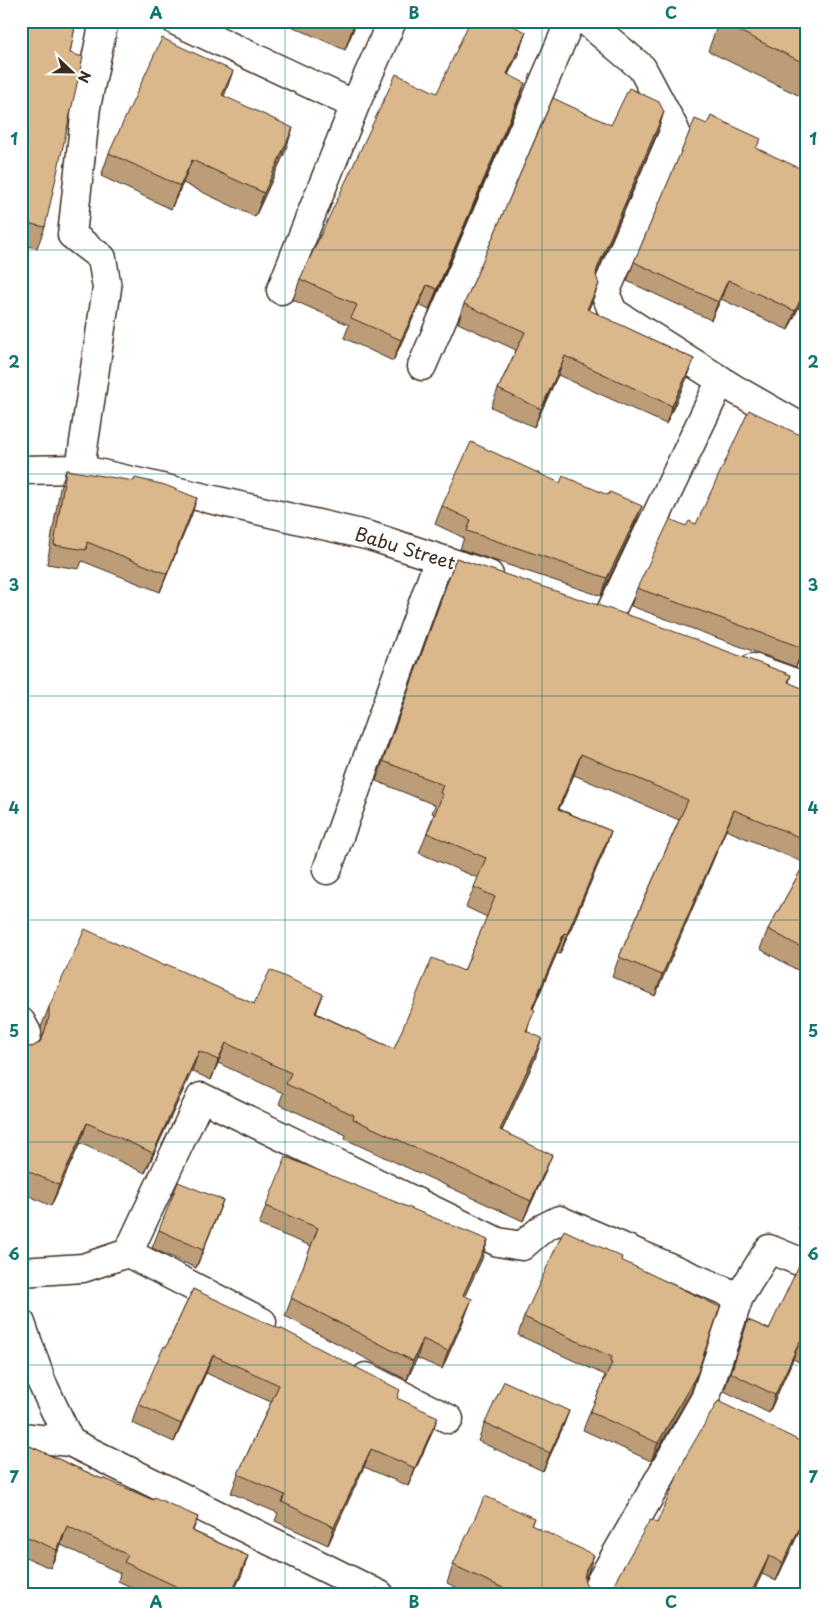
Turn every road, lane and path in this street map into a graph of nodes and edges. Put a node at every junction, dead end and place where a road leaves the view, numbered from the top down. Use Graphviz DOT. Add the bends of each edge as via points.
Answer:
graph roads {
  1 [pos="104,21"];
  2 [pos="176,21"];
  3 [pos="392,21"];
  4 [pos="570,21"];
  5 [pos="586,21"];
  6 [pos="355,104"];
  7 [pos="281,290"];
  8 [pos="422,366"];
  9 [pos="721,380"];
  10 [pos="806,430"];
  11 [pos="21,470"];
  12 [pos="80,470"];
  13 [pos="438,559"];
  14 [pos="514,584"];
  15 [pos="610,616"];
  16 [pos="732,660"];
  17 [pos="806,687"];
  18 [pos="326,870"];
  19 [pos="21,1022"];
  20 [pos="21,1052"];
  21 [pos="128,1253"];
  22 [pos="806,1264"];
  23 [pos="21,1272"];
  24 [pos="739,1297"];
  25 [pos="21,1323"];
  26 [pos="284,1334"];
  27 [pos="345,1365"];
  28 [pos="705,1399"];
  29 [pos="730,1411"];
  30 [pos="449,1419"];
  31 [pos="21,1437"];
  32 [pos="70,1442"];
  33 [pos="380,1595"];
  34 [pos="593,1595"];
  1 -- 12 [label="street" via="86,107 72,235 102,258 108,288"];
  2 -- 6 [label="street"];
  3 -- 6 [label="street"];
  4 -- 8 [label="street"];
  5 -- 9 [label="street" via="642,68 674,130 604,293 613,312"];
  6 -- 7 [label="street"];
  9 -- 10 [label="street"];
  9 -- 15 [label="street"];
  11 -- 12 [label="street, Babu Street"];
  12 -- 13 [label="street, Babu Street" via="370,536"];
  13 -- 14 [label="street, Babu Street"];
  13 -- 18 [label="street"];
  16 -- 17 [label="street"];
  19 -- 20 [label="street" via="27,1033"];
  21 -- 23 [label="street" via="83,1268"];
  21 -- 24 [label="street" via="202,1097 498,1242 522,1246 559,1220"];
  21 -- 26 [label="street"];
  22 -- 24 [label="street" via="769,1249"];
  24 -- 28 [label="street"];
  25 -- 32 [label="street" via="42,1383"];
  27 -- 30 [label="street"];
  28 -- 29 [label="street"];
  28 -- 34 [label="street"];
  31 -- 32 [label="street"];
  32 -- 33 [label="street"];
}
